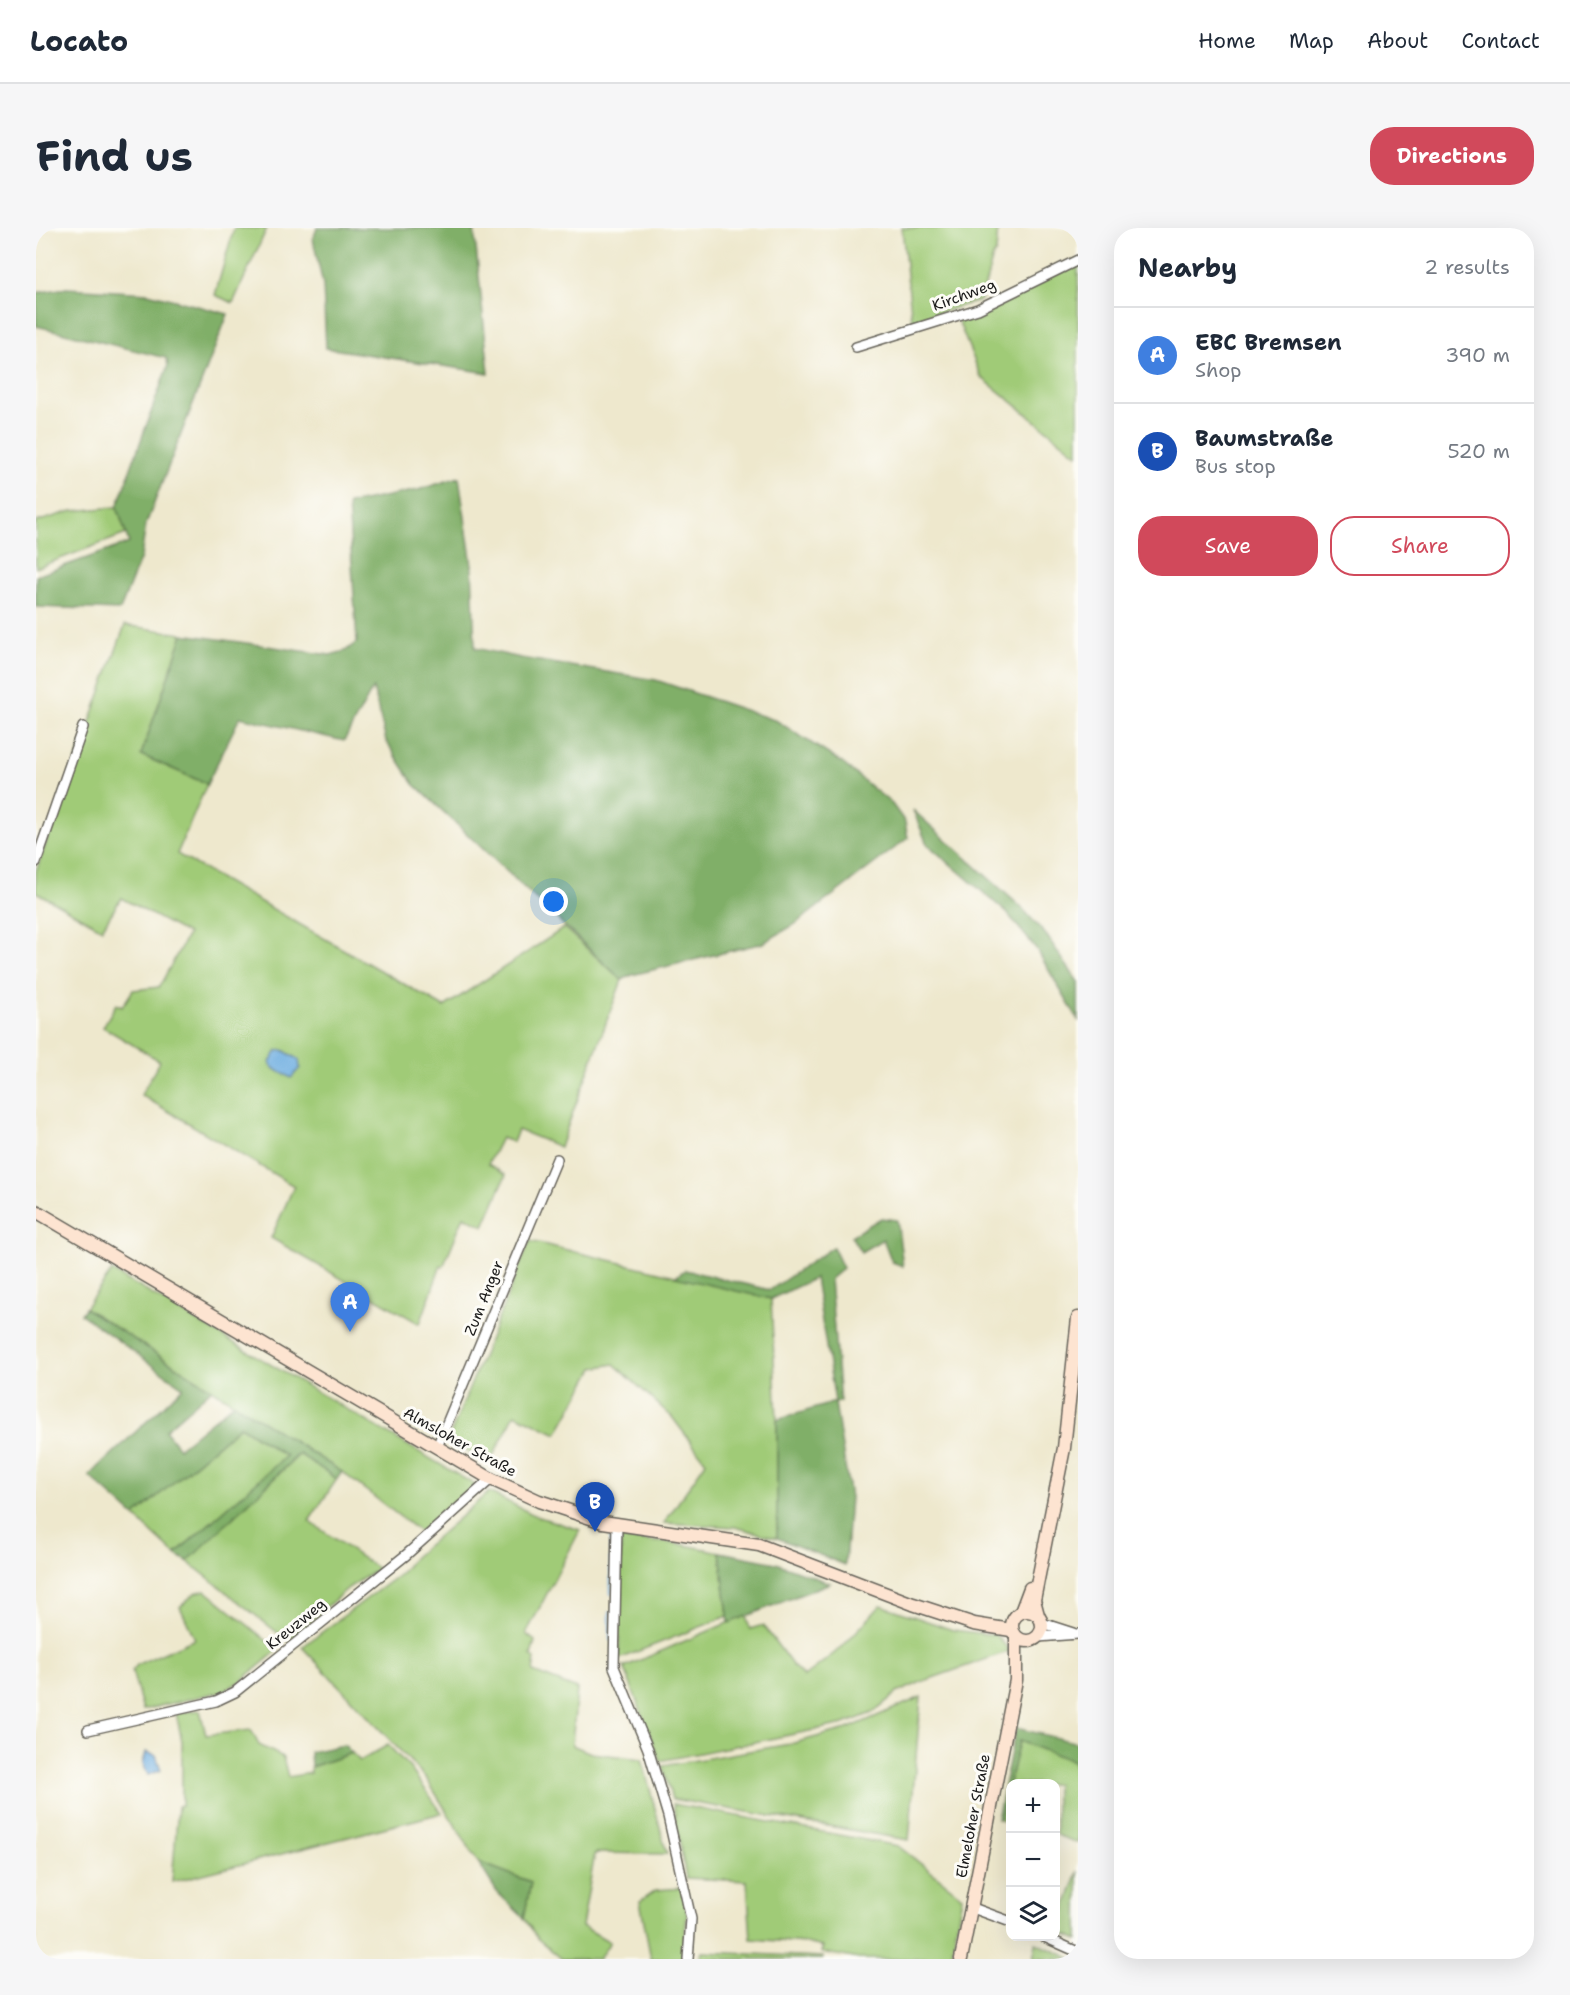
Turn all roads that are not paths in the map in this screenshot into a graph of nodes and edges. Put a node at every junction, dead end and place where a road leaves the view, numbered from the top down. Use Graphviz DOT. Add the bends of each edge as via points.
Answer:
graph roads {
  1 [pos="1078,260"];
  2 [pos="856,347"];
  3 [pos="83,727"];
  4 [pos="36,862"];
  5 [pos="557,1160"];
  6 [pos="36,1210"];
  7 [pos="1078,1318"];
  8 [pos="437,1447"];
  9 [pos="490,1479"];
  10 [pos="1051,1515"];
  11 [pos="617,1525"];
  12 [pos="1040,1619"];
  13 [pos="1015,1625"];
  14 [pos="1078,1634"];
  15 [pos="1034,1639"];
  16 [pos="1016,1680"];
  17 [pos="88,1730"];
  18 [pos="970,1907"];
  19 [pos="1006,1920"];
  20 [pos="1053,1941"];
  21 [pos="1078,1952"];
  22 [pos="688,1959"];
  23 [pos="961,1959"];
  1 -- 2 [label="street, Kirchweg" via="978,309"];
  3 -- 4 [label="street"];
  5 -- 8 [label="street, Zum Anger"];
  6 -- 8 [label="street, Almsloher Straße"];
  7 -- 10 [label="street" via="1068,1420"];
  8 -- 9 [label="street, Almsloher Straße"];
  9 -- 11 [label="street, Almsloher Straße" via="583,1517"];
  9 -- 17 [label="street, Kreuzweg" via="406,1555 235,1692 216,1701"];
  10 -- 12 [label="street, Elmeloher Straße" via="1034,1600"];
  10 -- 13 [label="street" via="1027,1600"];
  11 -- 13 [label="street, Almsloher Straße" via="759,1545 913,1604"];
  11 -- 22 [label="street" via="614,1667 648,1749 668,1816 691,1919"];
  12 -- 13 [label="street" via="1028,1611"];
  12 -- 14 [label="street"];
  12 -- 15 [label="street, Elmeloher Straße"];
  13 -- 15 [label="street"];
  13 -- 16 [label="street, Elmeloher Straße"];
  14 -- 15 [label="street"];
  15 -- 16 [label="street, Elmeloher Straße"];
  16 -- 18 [label="street, Elmeloher Straße"];
  18 -- 19 [label="street"];
  18 -- 23 [label="street, Elmeloher Straße"];
  20 -- 21 [label="street"];
}
